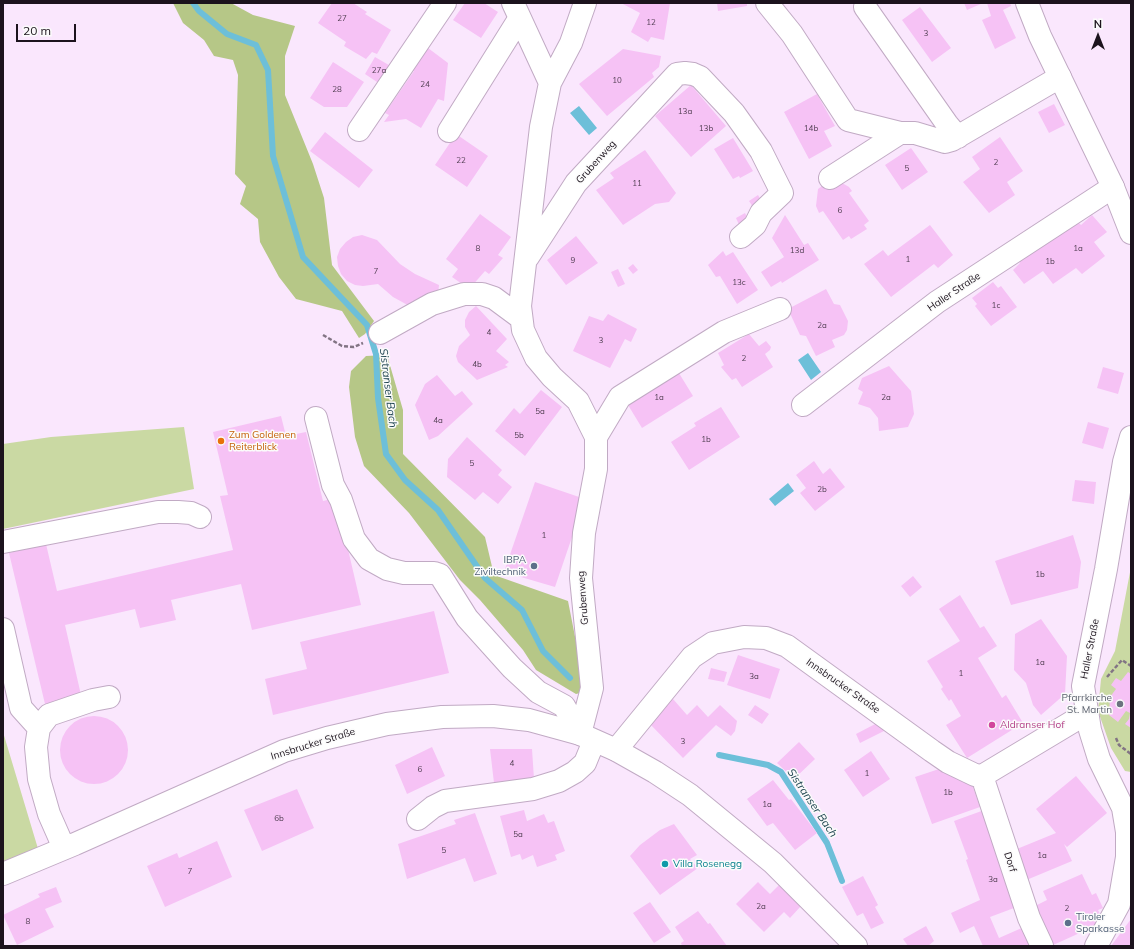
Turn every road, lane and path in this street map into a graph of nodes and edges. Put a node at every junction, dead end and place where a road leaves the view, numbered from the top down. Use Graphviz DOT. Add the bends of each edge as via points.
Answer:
graph roads {
  1 [pos="445,3"];
  2 [pos="585,3"];
  3 [pos="767,3"];
  4 [pos="1027,3"];
  5 [pos="865,7"];
  6 [pos="516,11"];
  7 [pos="1060,78"];
  8 [pos="550,84"];
  9 [pos="359,130"];
  10 [pos="449,131"];
  11 [pos="900,133"];
  12 [pos="958,136"];
  13 [pos="830,178"];
  14 [pos="1113,188"];
  15 [pos="1131,233"];
  16 [pos="741,238"];
  17 [pos="526,260"];
  18 [pos="780,309"];
  19 [pos="521,318"];
  20 [pos="323,335"];
  21 [pos="374,337"];
  22 [pos="802,405"];
  23 [pos="316,418"];
  24 [pos="596,437"];
  25 [pos="1131,437"];
  26 [pos="200,517"];
  27 [pos="3,542"];
  28 [pos="3,629"];
  29 [pos="1131,666"];
  30 [pos="1105,680"];
  31 [pos="110,697"];
  32 [pos="1087,713"];
  33 [pos="39,728"];
  34 [pos="1113,731"];
  35 [pos="587,737"];
  36 [pos="616,750"];
  37 [pos="1131,754"];
  38 [pos="982,776"];
  39 [pos="1127,806"];
  40 [pos="418,819"];
  41 [pos="64,848"];
  42 [pos="3,874"];
  43 [pos="856,946"];
  44 [pos="1042,946"];
  45 [pos="1096,946"];
  1 -- 9 [label="street"];
  2 -- 8 [label="street, Grubenweg" via="571,43"];
  3 -- 11 [label="street" via="792,34 848,120"];
  4 -- 7 [label="street"];
  5 -- 12 [label="street"];
  6 -- 8 [label="street"];
  6 -- 10 [label="street"];
  7 -- 12 [label="street"];
  7 -- 14 [label="street"];
  8 -- 17 [label="street, Grubenweg" via="537,156"];
  11 -- 12 [label="street" via="945,142"];
  11 -- 13 [label="street"];
  14 -- 15 [label="street"];
  14 -- 22 [label="street, Haller Straße" via="937,302"];
  16 -- 17 [label="street, Grubenweg" via="782,192 761,151 734,113 700,77 693,74 677,74 576,184"];
  17 -- 19 [label="street, Grubenweg" via="520,306"];
  18 -- 24 [label="street" via="724,332 620,396"];
  19 -- 21 [label="street" via="494,298 482,294 464,294 432,304"];
  19 -- 24 [label="street, Grubenweg" via="523,330 536,358 578,401"];
  20 -- 21 [label="path" via="342,346 349,347"];
  23 -- 35 [label="street" via="333,485 341,500 354,539 369,559 387,569 404,573 440,575 467,618 512,668 538,692 564,706"];
  24 -- 35 [label="street, Grubenweg" via="596,469 584,533 580,578 592,688"];
  25 -- 32 [label="street, Haller Straße" via="1124,462 1084,679"];
  26 -- 27 [label="street" via="191,513 158,512"];
  28 -- 33 [label="street" via="21,708"];
  29 -- 30 [label="path" via="1122,660"];
  31 -- 33 [label="street" via="49,715"];
  32 -- 38 [label="street"];
  32 -- 39 [label="street, Haller Straße" via="1099,758"];
  33 -- 41 [label="street" via="36,748 39,779 49,814"];
  34 -- 37 [label="path" via="1119,745"];
  35 -- 36 [label="street, Innsbrucker Straße"];
  35 -- 40 [label="street, Grubenweg" via="585,763 559,781 533,789 445,802 433,807"];
  35 -- 41 [label="street, Innsbrucker Straße" via="529,720 493,716 442,717 365,728 284,752"];
  36 -- 38 [label="street, Innsbrucker Straße" via="686,663 698,652 713,643 754,636 787,646 948,762"];
  36 -- 43 [label="street, Innsbrucker Straße" via="690,795 720,819 773,863"];
  38 -- 44 [label="street, Dorf" via="1029,918"];
  39 -- 45 [label="street, Haller Straße" via="1125,879 1119,904"];
  41 -- 42 [label="street, Innsbrucker Straße"];
}
